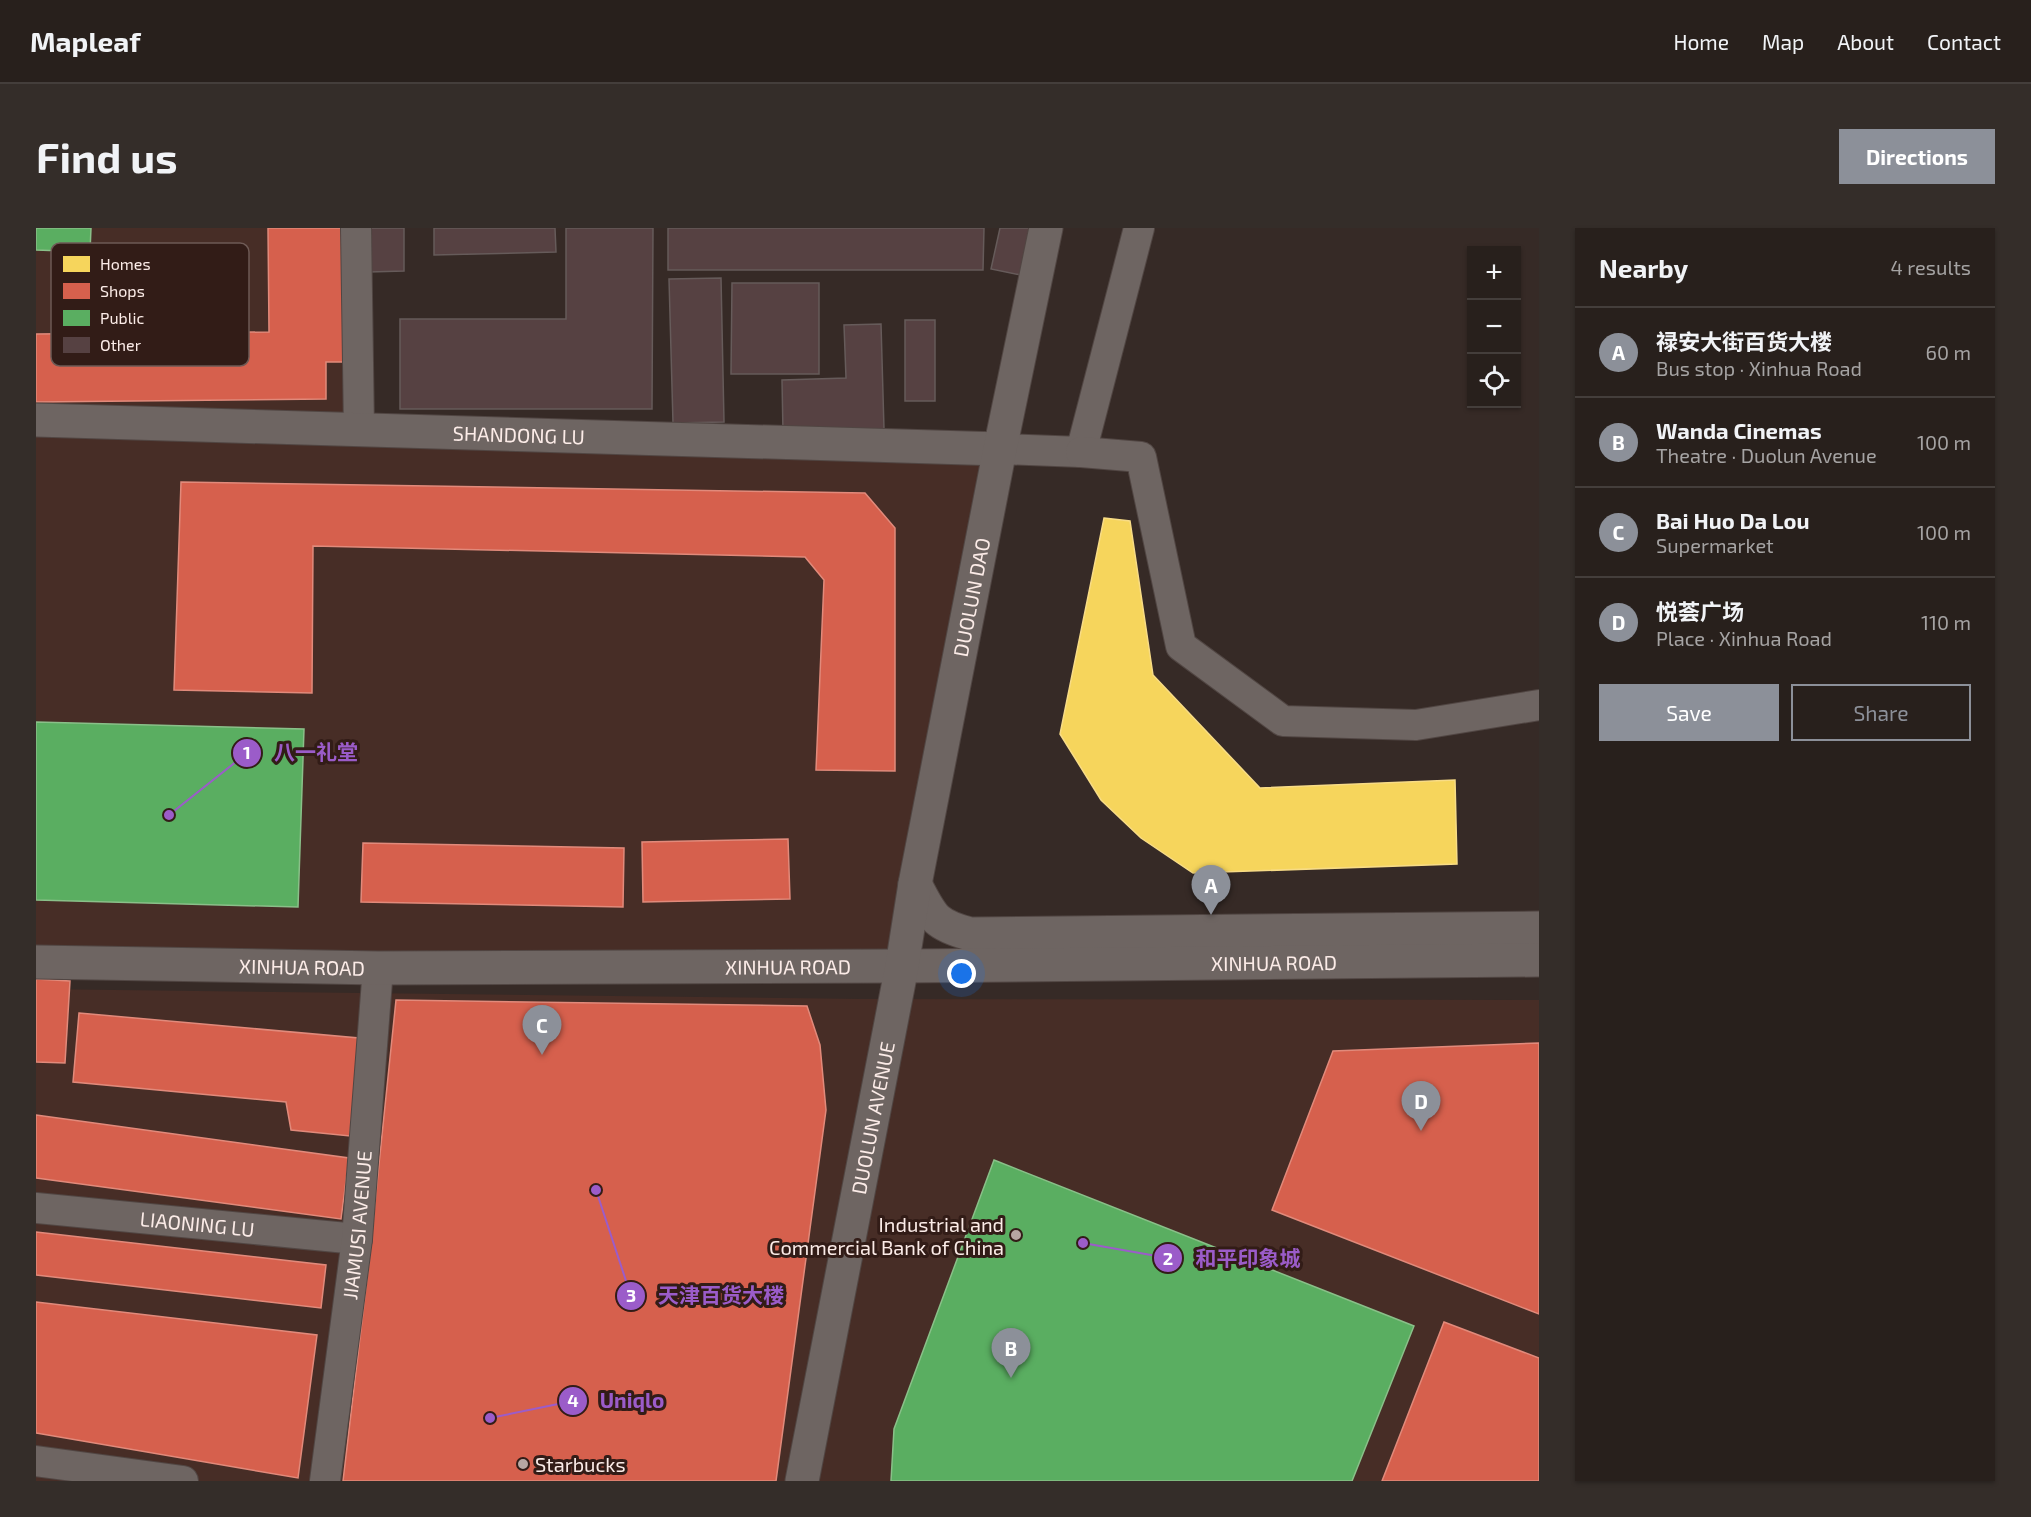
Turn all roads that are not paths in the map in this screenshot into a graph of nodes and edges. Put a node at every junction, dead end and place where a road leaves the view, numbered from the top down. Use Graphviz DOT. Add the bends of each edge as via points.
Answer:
graph roads {
  1 [pos="356,228"];
  2 [pos="1046,228"];
  3 [pos="1139,228"];
  4 [pos="36,420"];
  5 [pos="359,430"];
  6 [pos="1000,449"];
  7 [pos="1081,452"];
  8 [pos="1539,705"];
  9 [pos="915,884"];
  10 [pos="1539,928"];
  11 [pos="1539,960"];
  12 [pos="36,962"];
  13 [pos="902,966"];
  14 [pos="378,968"];
  15 [pos="36,1208"];
  16 [pos="357,1239"];
  17 [pos="36,1461"];
  18 [pos="183,1481"];
  19 [pos="325,1481"];
  20 [pos="802,1481"];
  1 -- 5 [label="street"];
  2 -- 6 [label="street, DUOLUN DAO"];
  3 -- 7 [label="street"];
  4 -- 5 [label="street, SHANDONG LU"];
  5 -- 6 [label="street, SHANDONG LU"];
  6 -- 7 [label="street"];
  6 -- 9 [label="street, DUOLUN DAO"];
  7 -- 8 [label="street" via="1141,457 1181,646 1283,721 1416,725"];
  9 -- 10 [label="street, XINHUA ROAD" via="932,917 948,928 970,934"];
  9 -- 13 [label="street, DUOLUN DAO"];
  11 -- 13 [label="street, XINHUA ROAD"];
  12 -- 14 [label="street, XINHUA ROAD"];
  13 -- 14 [label="street, XINHUA ROAD"];
  13 -- 20 [label="street, DUOLUN AVENUE"];
  14 -- 16 [label="street, JIAMUSI AVENUE"];
  15 -- 16 [label="street, LIAONING LU"];
  16 -- 19 [label="street, JIAMUSI AVENUE"];
  17 -- 18 [label="street"];
}
